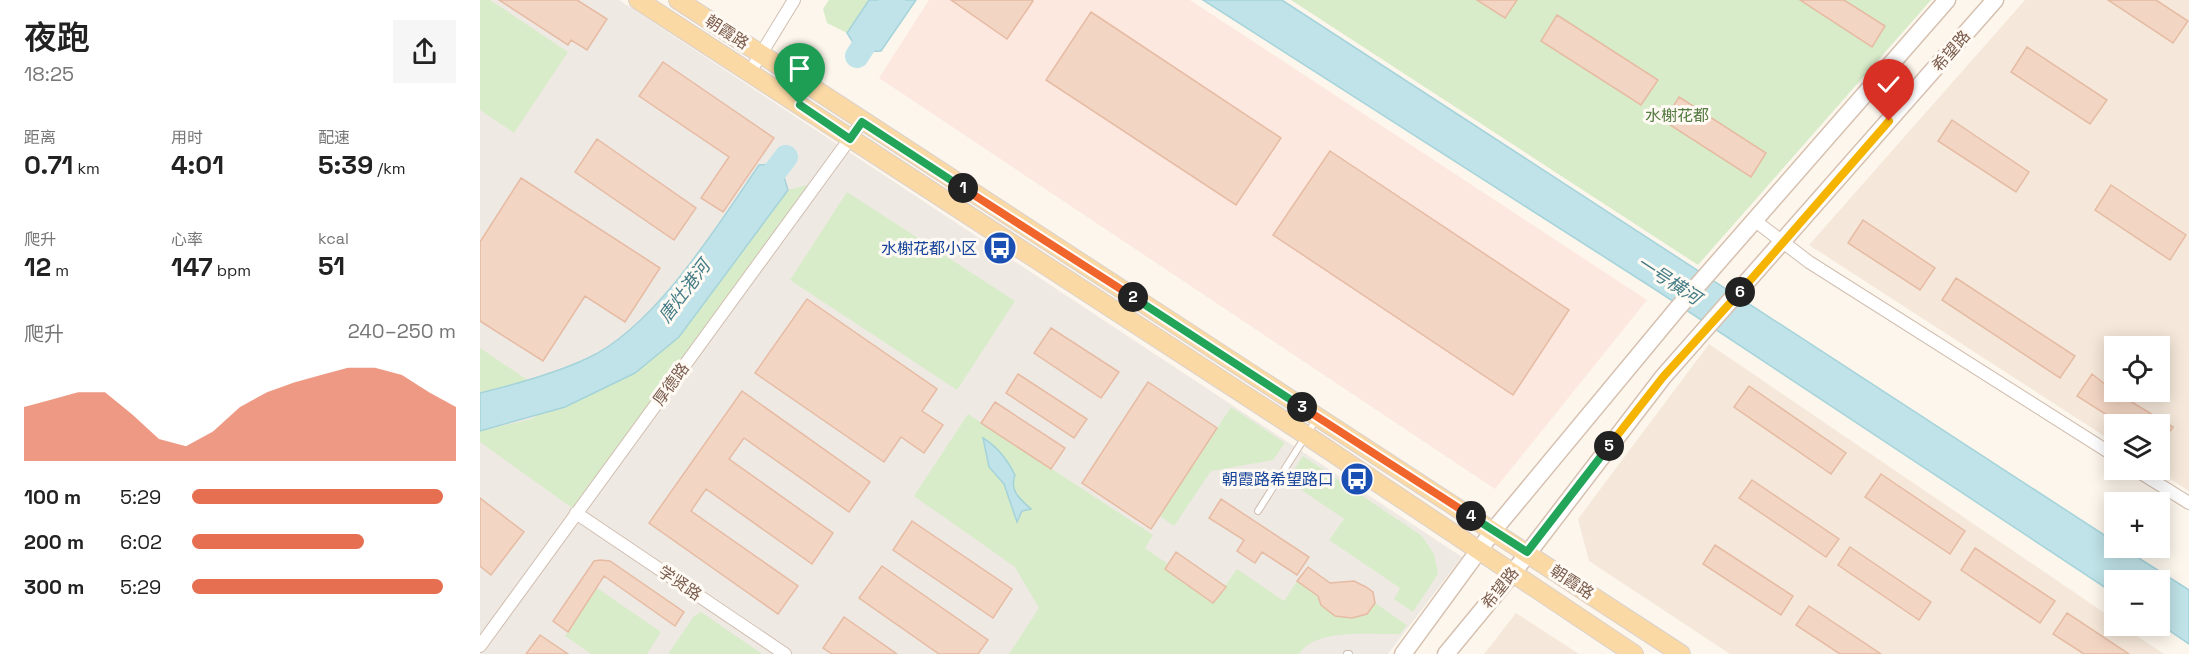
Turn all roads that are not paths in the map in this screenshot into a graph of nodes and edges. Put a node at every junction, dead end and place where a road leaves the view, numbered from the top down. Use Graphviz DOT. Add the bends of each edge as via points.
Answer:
graph roads {
  1 [pos="639,0"];
  2 [pos="678,0"];
  3 [pos="794,0"];
  4 [pos="1947,0"];
  5 [pos="1995,0"];
  6 [pos="760,53"];
  7 [pos="750,72"];
  8 [pos="862,122"];
  9 [pos="850,139"];
  10 [pos="1754,220"];
  11 [pos="1783,243"];
  12 [pos="1318,417"];
  13 [pos="1306,435"];
  14 [pos="2104,449"];
  15 [pos="2152,480"];
  16 [pos="2189,503"];
  17 [pos="1258,511"];
  18 [pos="576,513"];
  19 [pos="1493,531"];
  20 [pos="1480,551"];
  21 [pos="1527,552"];
  22 [pos="1512,574"];
  23 [pos="480,646"];
  24 [pos="785,654"];
  25 [pos="1403,654"];
  26 [pos="1446,654"];
  27 [pos="1634,654"];
  28 [pos="1681,654"];
  1 -- 7 [label="main road, 朝霞路"];
  2 -- 6 [label="main road, 朝霞路"];
  3 -- 6 [label="street"];
  4 -- 10 [label="main road"];
  5 -- 11 [label="main road, 希望路"];
  6 -- 7 [label="street"];
  6 -- 8 [label="main road, 朝霞路"];
  7 -- 9 [label="main road, 朝霞路"];
  8 -- 9 [label="street, 厚德路"];
  8 -- 12 [label="main road, 朝霞路"];
  9 -- 13 [label="main road, 朝霞路"];
  9 -- 18 [label="street, 厚德路"];
  10 -- 11 [label="street"];
  10 -- 19 [label="main road"];
  11 -- 14 [label="street"];
  11 -- 21 [label="main road, 希望路" via="1663,377"];
  12 -- 13 [label="lane"];
  12 -- 19 [label="main road, 朝霞路"];
  13 -- 17 [label="lane"];
  13 -- 20 [label="main road, 朝霞路"];
  15 -- 16 [label="street"];
  18 -- 23 [label="street, 厚德路"];
  18 -- 24 [label="street, 学贤路"];
  19 -- 20 [label="main road"];
  19 -- 21 [label="main road, 朝霞路"];
  20 -- 22 [label="main road, 朝霞路"];
  20 -- 25 [label="main road"];
  21 -- 22 [label="main road, 希望路"];
  21 -- 28 [label="main road, 朝霞路"];
  22 -- 26 [label="main road, 希望路"];
  22 -- 27 [label="main road, 朝霞路"];
}
